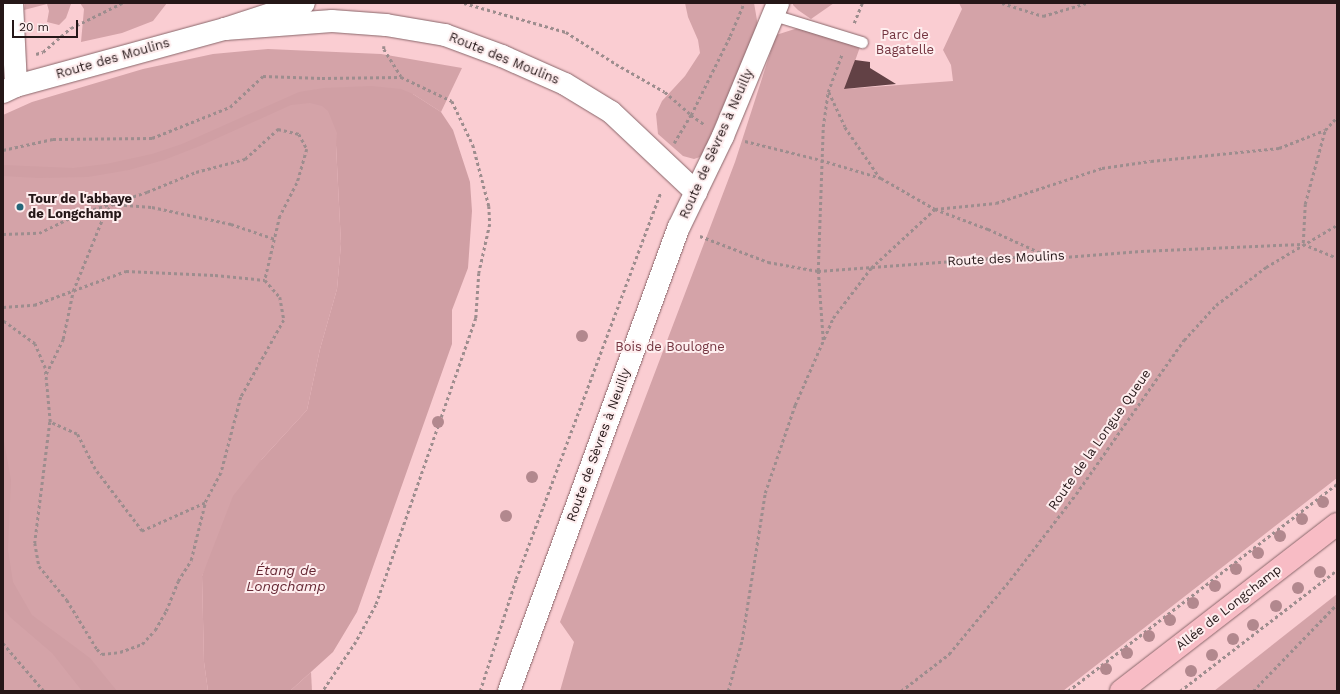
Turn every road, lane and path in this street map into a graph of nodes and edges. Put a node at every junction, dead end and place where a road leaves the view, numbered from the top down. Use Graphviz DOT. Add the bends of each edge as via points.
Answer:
graph roads {
  1 [pos="12,3"];
  2 [pos="122,3"];
  3 [pos="304,3"];
  4 [pos="464,3"];
  5 [pos="744,3"];
  6 [pos="862,3"];
  7 [pos="1002,3"];
  8 [pos="1087,3"];
  9 [pos="1158,3"];
  10 [pos="1191,3"];
  11 [pos="776,9"];
  12 [pos="225,29"];
  13 [pos="848,38"];
  14 [pos="862,42"];
  15 [pos="14,60"];
  16 [pos="9,89"];
  17 [pos="828,92"];
  18 [pos="691,115"];
  19 [pos="1337,117"];
  20 [pos="1325,130"];
  21 [pos="723,136"];
  22 [pos="3,150"];
  23 [pos="822,160"];
  24 [pos="663,161"];
  25 [pos="881,178"];
  26 [pos="660,189"];
  27 [pos="696,192"];
  28 [pos="112,204"];
  29 [pos="935,209"];
  30 [pos="1337,225"];
  31 [pos="679,228"];
  32 [pos="3,234"];
  33 [pos="275,239"];
  34 [pos="1303,244"];
  35 [pos="1050,258"];
  36 [pos="1337,258"];
  37 [pos="872,268"];
  38 [pos="818,271"];
  39 [pos="265,280"];
  40 [pos="73,291"];
  41 [pos="3,307"];
  42 [pos="3,321"];
  43 [pos="823,341"];
  44 [pos="46,374"];
  45 [pos="50,422"];
  46 [pos="1337,484"];
  47 [pos="205,503"];
  48 [pos="1337,524"];
  49 [pos="1337,570"];
  50 [pos="1337,604"];
  51 [pos="3,643"];
  52 [pos="44,691"];
  53 [pos="322,691"];
  54 [pos="480,691"];
  55 [pos="509,691"];
  56 [pos="728,691"];
  57 [pos="901,691"];
  58 [pos="1068,691"];
  59 [pos="1121,691"];
  60 [pos="1180,691"];
  61 [pos="1253,691"];
  1 -- 15 [label="street"];
  2 -- 15 [label="path" via="71,28 43,52"];
  3 -- 12 [label="street, Route des Moulins"];
  4 -- 18 [label="path" via="566,32 665,92"];
  5 -- 18 [label="path"];
  6 -- 13 [label="path"];
  7 -- 8 [label="path" via="1043,16"];
  9 -- 10 [label="path"];
  11 -- 13 [label="lane"];
  11 -- 21 [label="street, Route de Sèvres à Neuilly"];
  12 -- 16 [label="street, Route des Moulins"];
  12 -- 24 [label="street, Route des Moulins" via="332,21 386,25 446,35 565,84 611,112"];
  13 -- 14 [label="lane"];
  13 -- 17 [label="path"];
  15 -- 16 [label="street"];
  17 -- 23 [label="path"];
  17 -- 25 [label="path" via="845,127"];
  18 -- 21 [label="path"];
  18 -- 24 [label="path"];
  19 -- 20 [label="path"];
  20 -- 29 [label="path" via="1279,148 1151,160 1102,168 996,203"];
  20 -- 34 [label="path" via="1305,204"];
  21 -- 23 [label="path"];
  21 -- 27 [label="street, Route de Sèvres à Neuilly"];
  22 -- 53 [label="path" via="53,139 152,138 230,107 263,76 401,77 452,101 473,145 489,206 490,224 479,273 476,318 376,605 356,642"];
  23 -- 25 [label="path"];
  23 -- 38 [label="path"];
  24 -- 27 [label="street, Route des Moulins"];
  25 -- 29 [label="path"];
  26 -- 54 [label="path" via="662,193 516,579"];
  27 -- 31 [label="street, Route de Sèvres à Neuilly"];
  28 -- 32 [label="path" via="76,215 39,233"];
  28 -- 33 [label="path" via="152,207 231,224"];
  28 -- 33 [label="path" via="196,172 246,159 278,129 298,134 307,149 297,183 280,216"];
  28 -- 40 [label="path" via="104,215"];
  29 -- 35 [label="path" via="988,229"];
  29 -- 37 [label="path"];
  30 -- 34 [label="path, Route de la Longue Queue"];
  31 -- 38 [label="path, Route des Moulins" via="768,262"];
  31 -- 55 [label="street, Route de Sèvres à Neuilly"];
  33 -- 39 [label="path"];
  34 -- 35 [label="path, Route des Moulins"];
  34 -- 36 [label="path, Route des Moulins"];
  34 -- 57 [label="path, Route de la Longue Queue" via="1266,267 1216,305 1184,340 1076,494 1010,580 949,654"];
  35 -- 37 [label="path, Route des Moulins" via="1007,258"];
  37 -- 38 [label="path, Route des Moulins"];
  37 -- 43 [label="path" via="833,318"];
  38 -- 43 [label="path"];
  39 -- 40 [label="path" via="126,271"];
  39 -- 47 [label="path" via="280,297 284,320 241,397 221,473"];
  40 -- 41 [label="path" via="34,305"];
  40 -- 44 [label="path" via="63,339"];
  42 -- 44 [label="path" via="35,344 46,368"];
  43 -- 56 [label="path" via="795,405 765,493 742,640"];
  44 -- 45 [label="path"];
  45 -- 47 [label="path" via="77,434 95,469 142,531"];
  45 -- 47 [label="path" via="35,543 39,566 67,600 102,654 120,652 142,644 155,630 190,560"];
  46 -- 58 [label="path"];
  48 -- 59 [label="main road, Allée de Longchamp"];
  49 -- 60 [label="path"];
  50 -- 61 [label="path"];
  51 -- 52 [label="path"];
}
